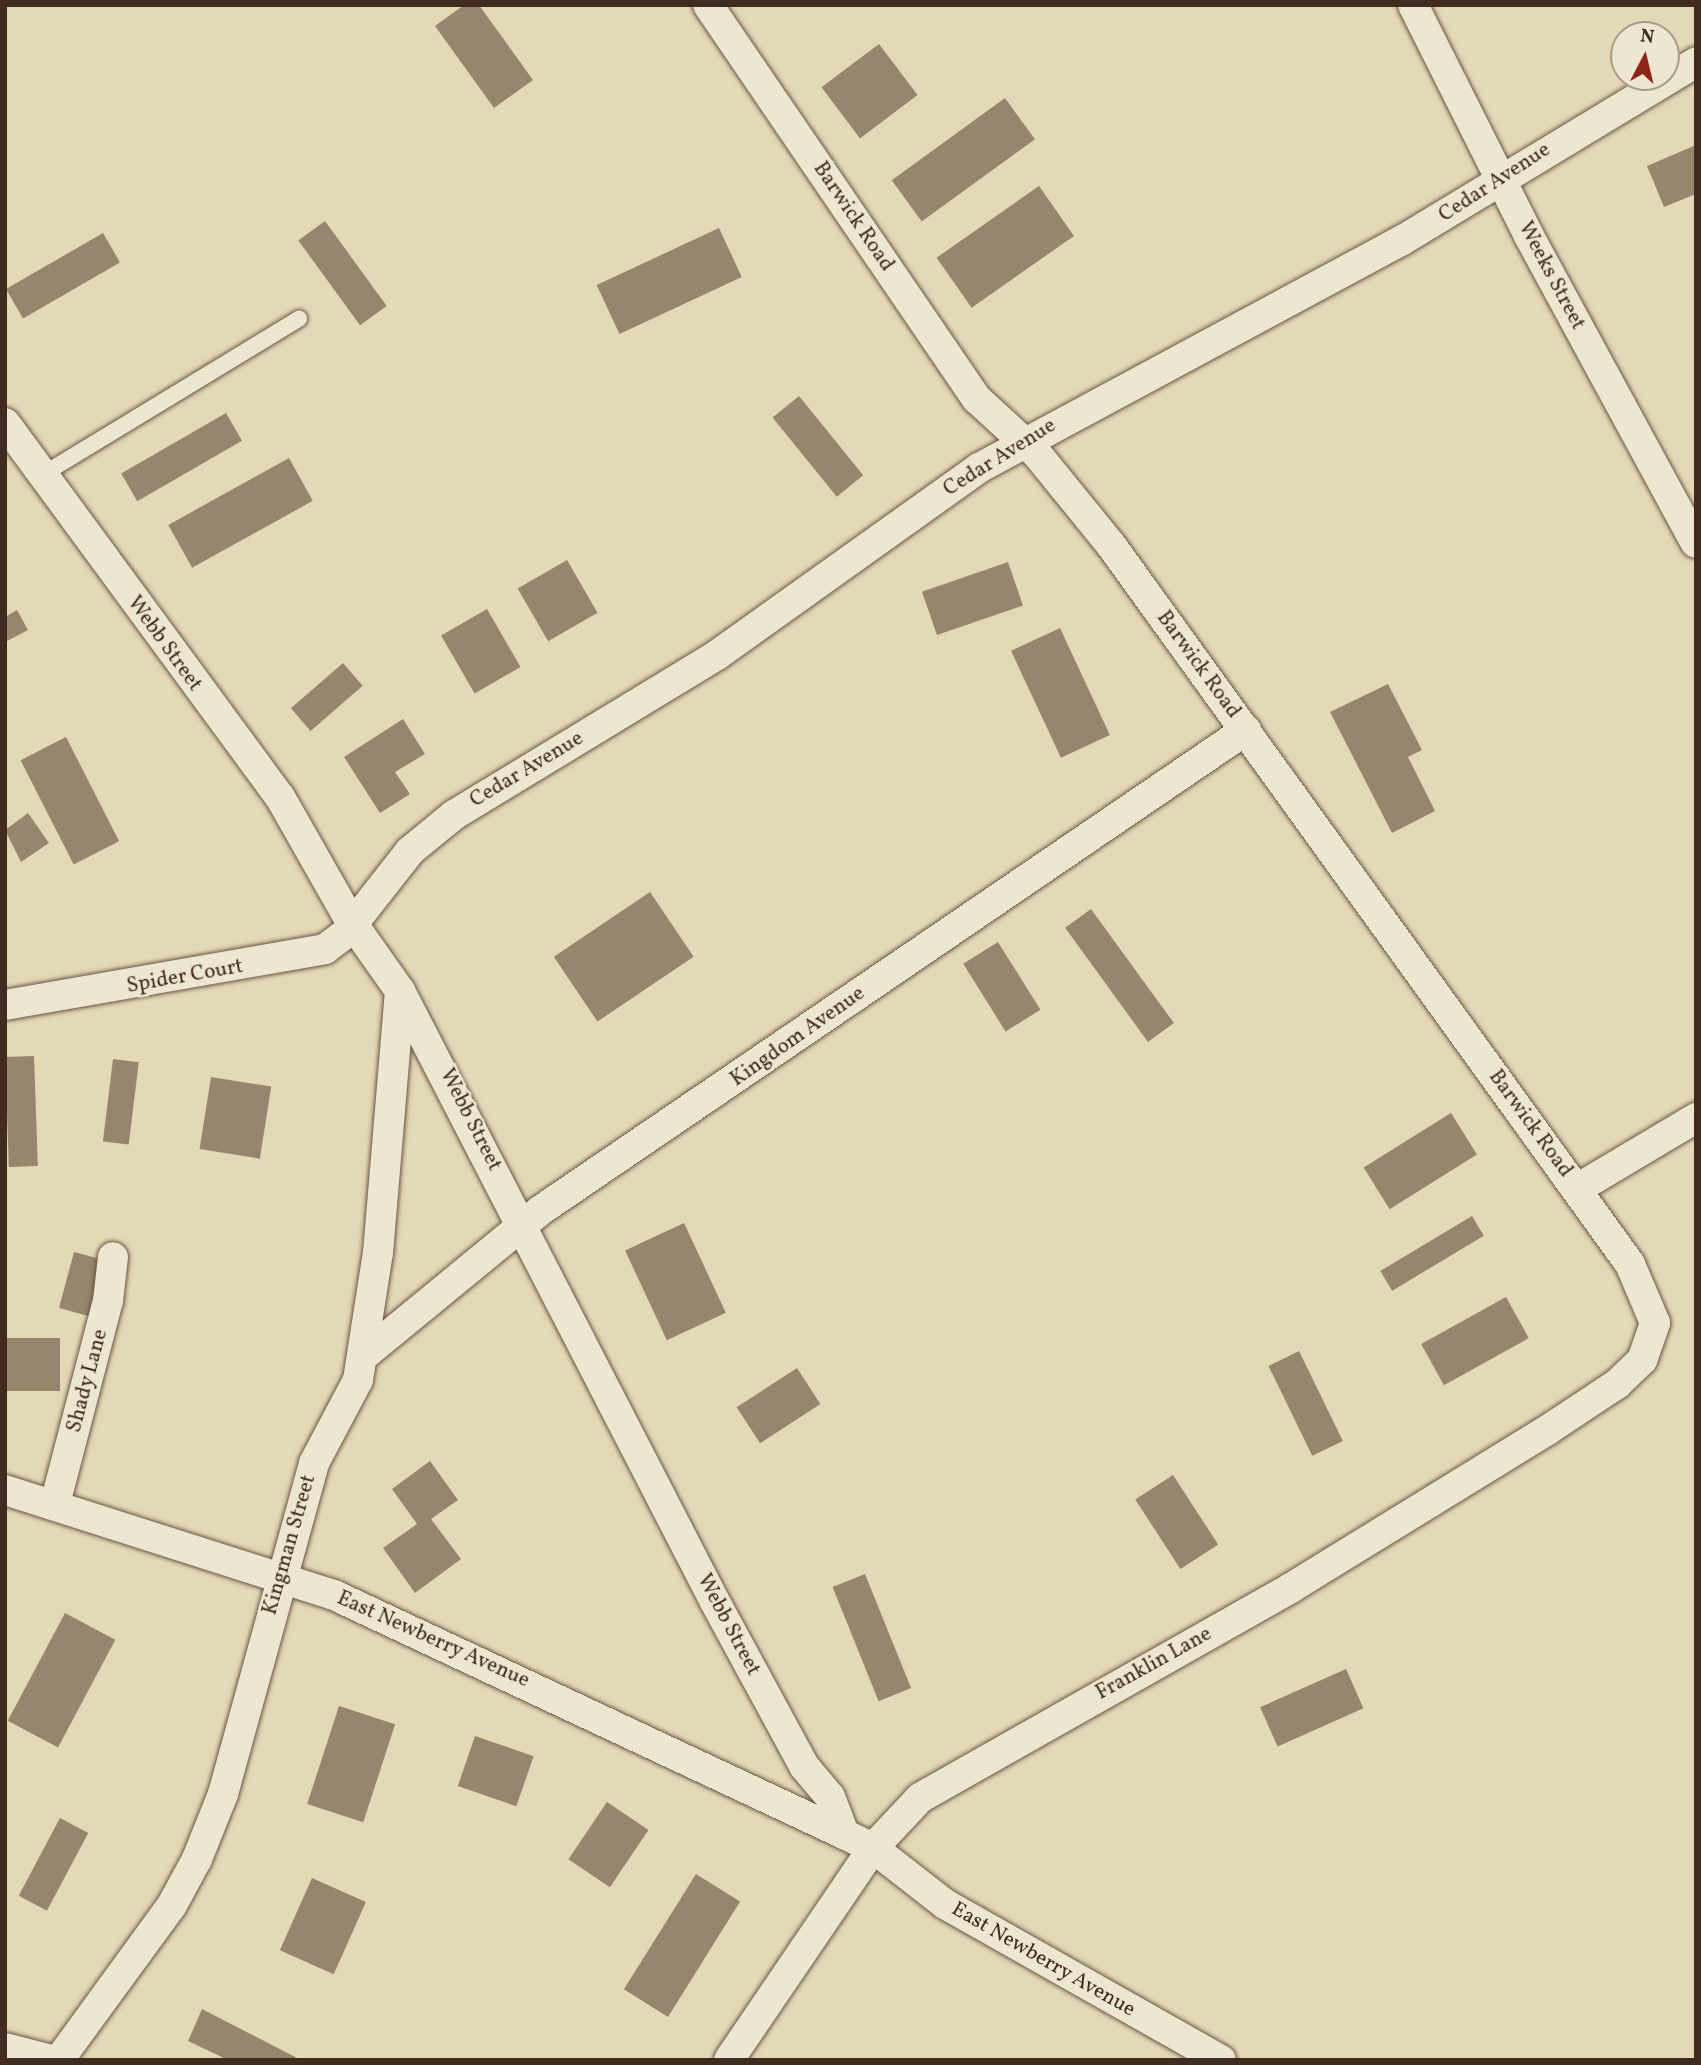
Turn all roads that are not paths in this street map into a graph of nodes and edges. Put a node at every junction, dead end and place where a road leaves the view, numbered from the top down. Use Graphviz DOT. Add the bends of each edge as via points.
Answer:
graph roads {
  1 [pos="708,5"];
  2 [pos="1413,5"];
  3 [pos="1696,62"];
  4 [pos="1500,180"];
  5 [pos="299,319"];
  6 [pos="7,431"];
  7 [pos="1024,443"];
  8 [pos="42,475"];
  9 [pos="1696,544"];
  10 [pos="1246,730"];
  11 [pos="350,920"];
  12 [pos="400,991"];
  13 [pos="5,1005"];
  14 [pos="1696,1118"];
  15 [pos="1577,1189"];
  16 [pos="523,1224"];
  17 [pos="113,1257"];
  18 [pos="1650,1343"];
  19 [pos="362,1357"];
  20 [pos="5,1490"];
  21 [pos="55,1504"];
  22 [pos="281,1574"];
  23 [pos="845,1834"];
  24 [pos="873,1848"];
  25 [pos="5,2048"];
  26 [pos="51,2060"];
  27 [pos="59,2060"];
  28 [pos="729,2060"];
  29 [pos="1221,2060"];
  1 -- 7 [label="street, Barwick Road" via="977,399"];
  2 -- 4 [label="street, Weeks Street"];
  3 -- 4 [label="street, Cedar Avenue"];
  4 -- 7 [label="street, Cedar Avenue" via="1401,241"];
  4 -- 9 [label="street, Weeks Street"];
  5 -- 8 [label="lane"];
  6 -- 8 [label="street, Webb Street"];
  7 -- 10 [label="street, Barwick Road" via="1111,545"];
  7 -- 11 [label="street, Cedar Avenue" via="717,655 454,815 410,851"];
  8 -- 11 [label="street, Webb Street" via="280,797"];
  10 -- 15 [label="street, Barwick Road"];
  10 -- 16 [label="street, Kingdom Avenue"];
  11 -- 12 [label="street, Webb Street"];
  11 -- 13 [label="street, Spider Court" via="345,934 325,949 293,958"];
  12 -- 16 [label="street, Webb Street"];
  12 -- 19 [label="street, Kingman Street" via="378,1253"];
  14 -- 15 [label="street"];
  15 -- 18 [label="street, Barwick Road" via="1630,1264 1650,1305"];
  16 -- 19 [label="street, Kingdom Avenue"];
  16 -- 23 [label="street, Webb Street" via="714,1600 804,1766 830,1797"];
  17 -- 21 [label="street, Shady Lane" via="108,1301"];
  18 -- 24 [label="street, Franklin Lane" via="1617,1384 1546,1431 1291,1588 920,1798"];
  19 -- 22 [label="street, Kingman Street" via="358,1380 314,1463"];
  20 -- 21 [label="street, East Newberry Avenue"];
  21 -- 22 [label="street, East Newberry Avenue"];
  22 -- 23 [label="street, East Newberry Avenue" via="524,1681"];
  22 -- 27 [label="street, Kingman Street" via="223,1794 197,1859 172,1905"];
  23 -- 24 [label="street"];
  24 -- 28 [label="street, Franklin Lane"];
  24 -- 29 [label="street, East Newberry Avenue" via="945,1904"];
  25 -- 26 [label="street"];
}
